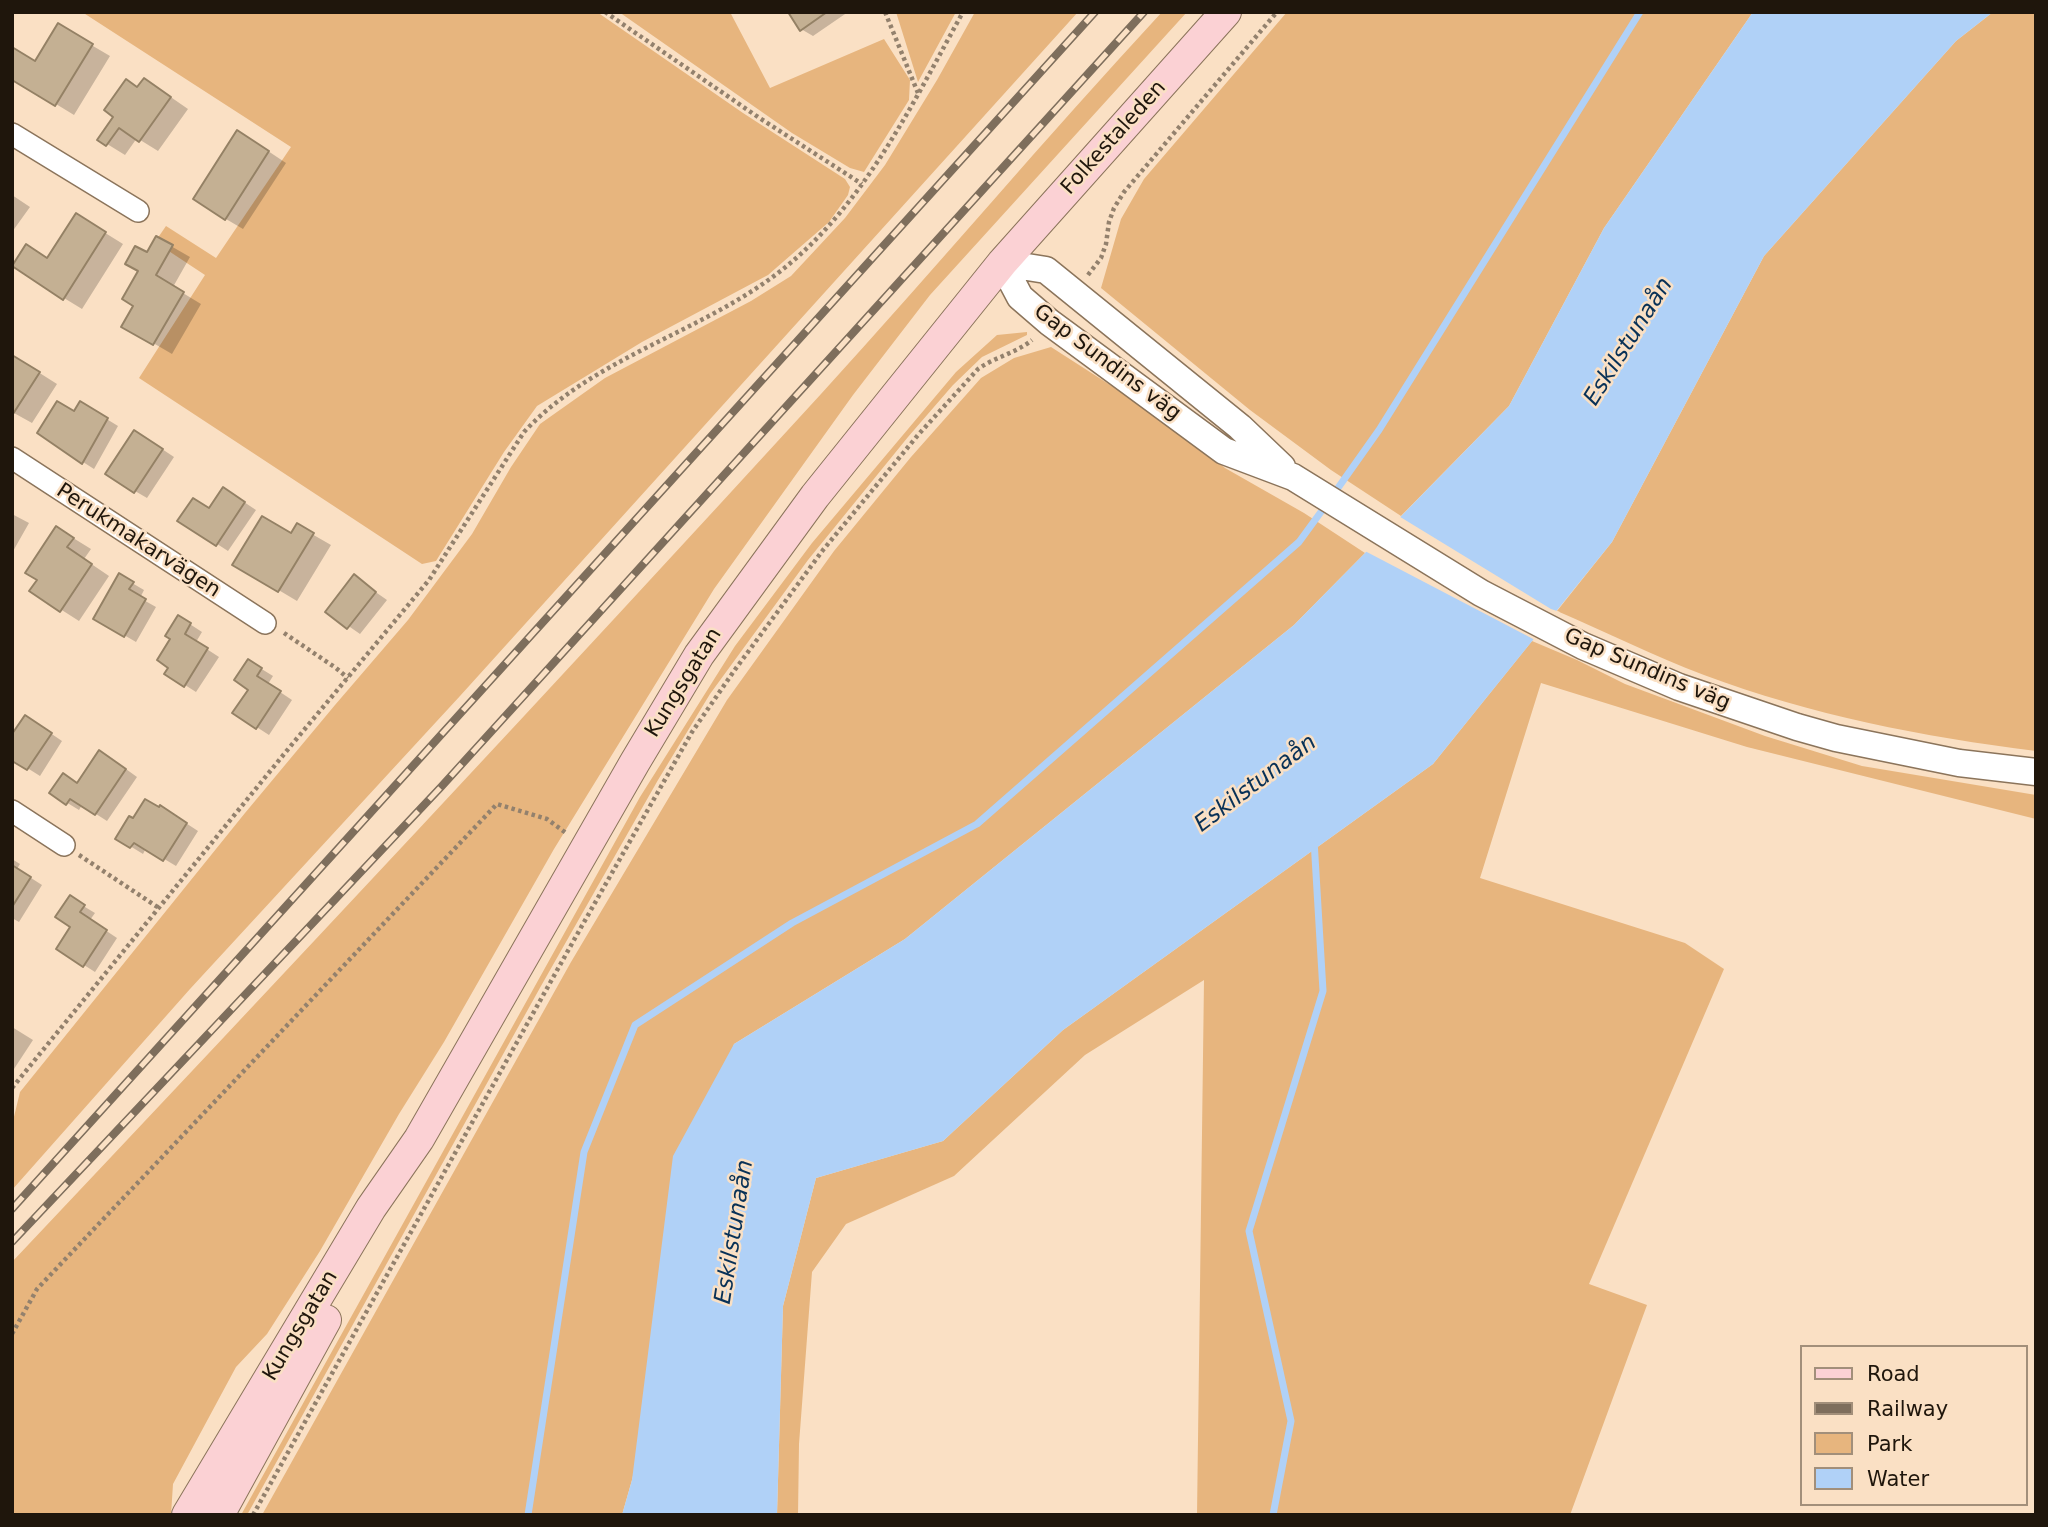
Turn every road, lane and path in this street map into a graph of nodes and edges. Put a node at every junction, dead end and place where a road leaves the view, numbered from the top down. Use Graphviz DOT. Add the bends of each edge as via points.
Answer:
graph roads {
  1 [pos="605,12"];
  2 [pos="885,12"];
  3 [pos="962,12"];
  4 [pos="1226,12"];
  5 [pos="1277,12"];
  6 [pos="918,93"];
  7 [pos="12,134"];
  8 [pos="862,184"];
  9 [pos="138,211"];
  10 [pos="1002,263"];
  11 [pos="1087,277"];
  12 [pos="1036,337"];
  13 [pos="12,458"];
  14 [pos="1293,477"];
  15 [pos="264,624"];
  16 [pos="348,678"];
  17 [pos="2036,772"];
  18 [pos="12,811"];
  19 [pos="64,845"];
  20 [pos="587,848"];
  21 [pos="159,908"];
  22 [pos="12,1088"];
  23 [pos="419,1139"];
  24 [pos="12,1334"];
  25 [pos="187,1515"];
  26 [pos="219,1515"];
  27 [pos="253,1515"];
  1 -- 8 [label="path"];
  2 -- 6 [label="path"];
  3 -- 6 [label="path"];
  4 -- 10 [label="main road, Folkestaleden"];
  5 -- 11 [label="path" via="1124,192 1109,222 1101,258"];
  6 -- 8 [label="path"];
  7 -- 9 [label="street"];
  8 -- 16 [label="path" via="820,237 767,281 599,373 542,412 524,432 429,580"];
  10 -- 14 [label="street, Gap Sundins väg" via="1046,270 1240,427"];
  10 -- 14 [label="street, Gap Sundins väg" via="1020,297 1049,322 1224,451"];
  10 -- 20 [label="main road, Kungsgatan" via="815,496 699,655"];
  12 -- 27 [label="path" via="978,369 918,435 800,580 692,732"];
  13 -- 15 [label="street, Perukmakarvägen"];
  14 -- 17 [label="street, Gap Sundins väg" via="1481,593 1583,646 1679,687 1836,738 1959,763"];
  15 -- 16 [label="path" via="293,637"];
  16 -- 21 [label="path"];
  18 -- 19 [label="street"];
  19 -- 21 [label="path"];
  20 -- 23 [label="main road, Kungsgatan"];
  20 -- 24 [label="path" via="547,819 497,804 37,1289"];
  21 -- 22 [label="path"];
  23 -- 25 [label="main road, Kungsgatan" via="372,1208"];
  23 -- 26 [label="main road, Kungsgatan" via="384,1215"];
}
